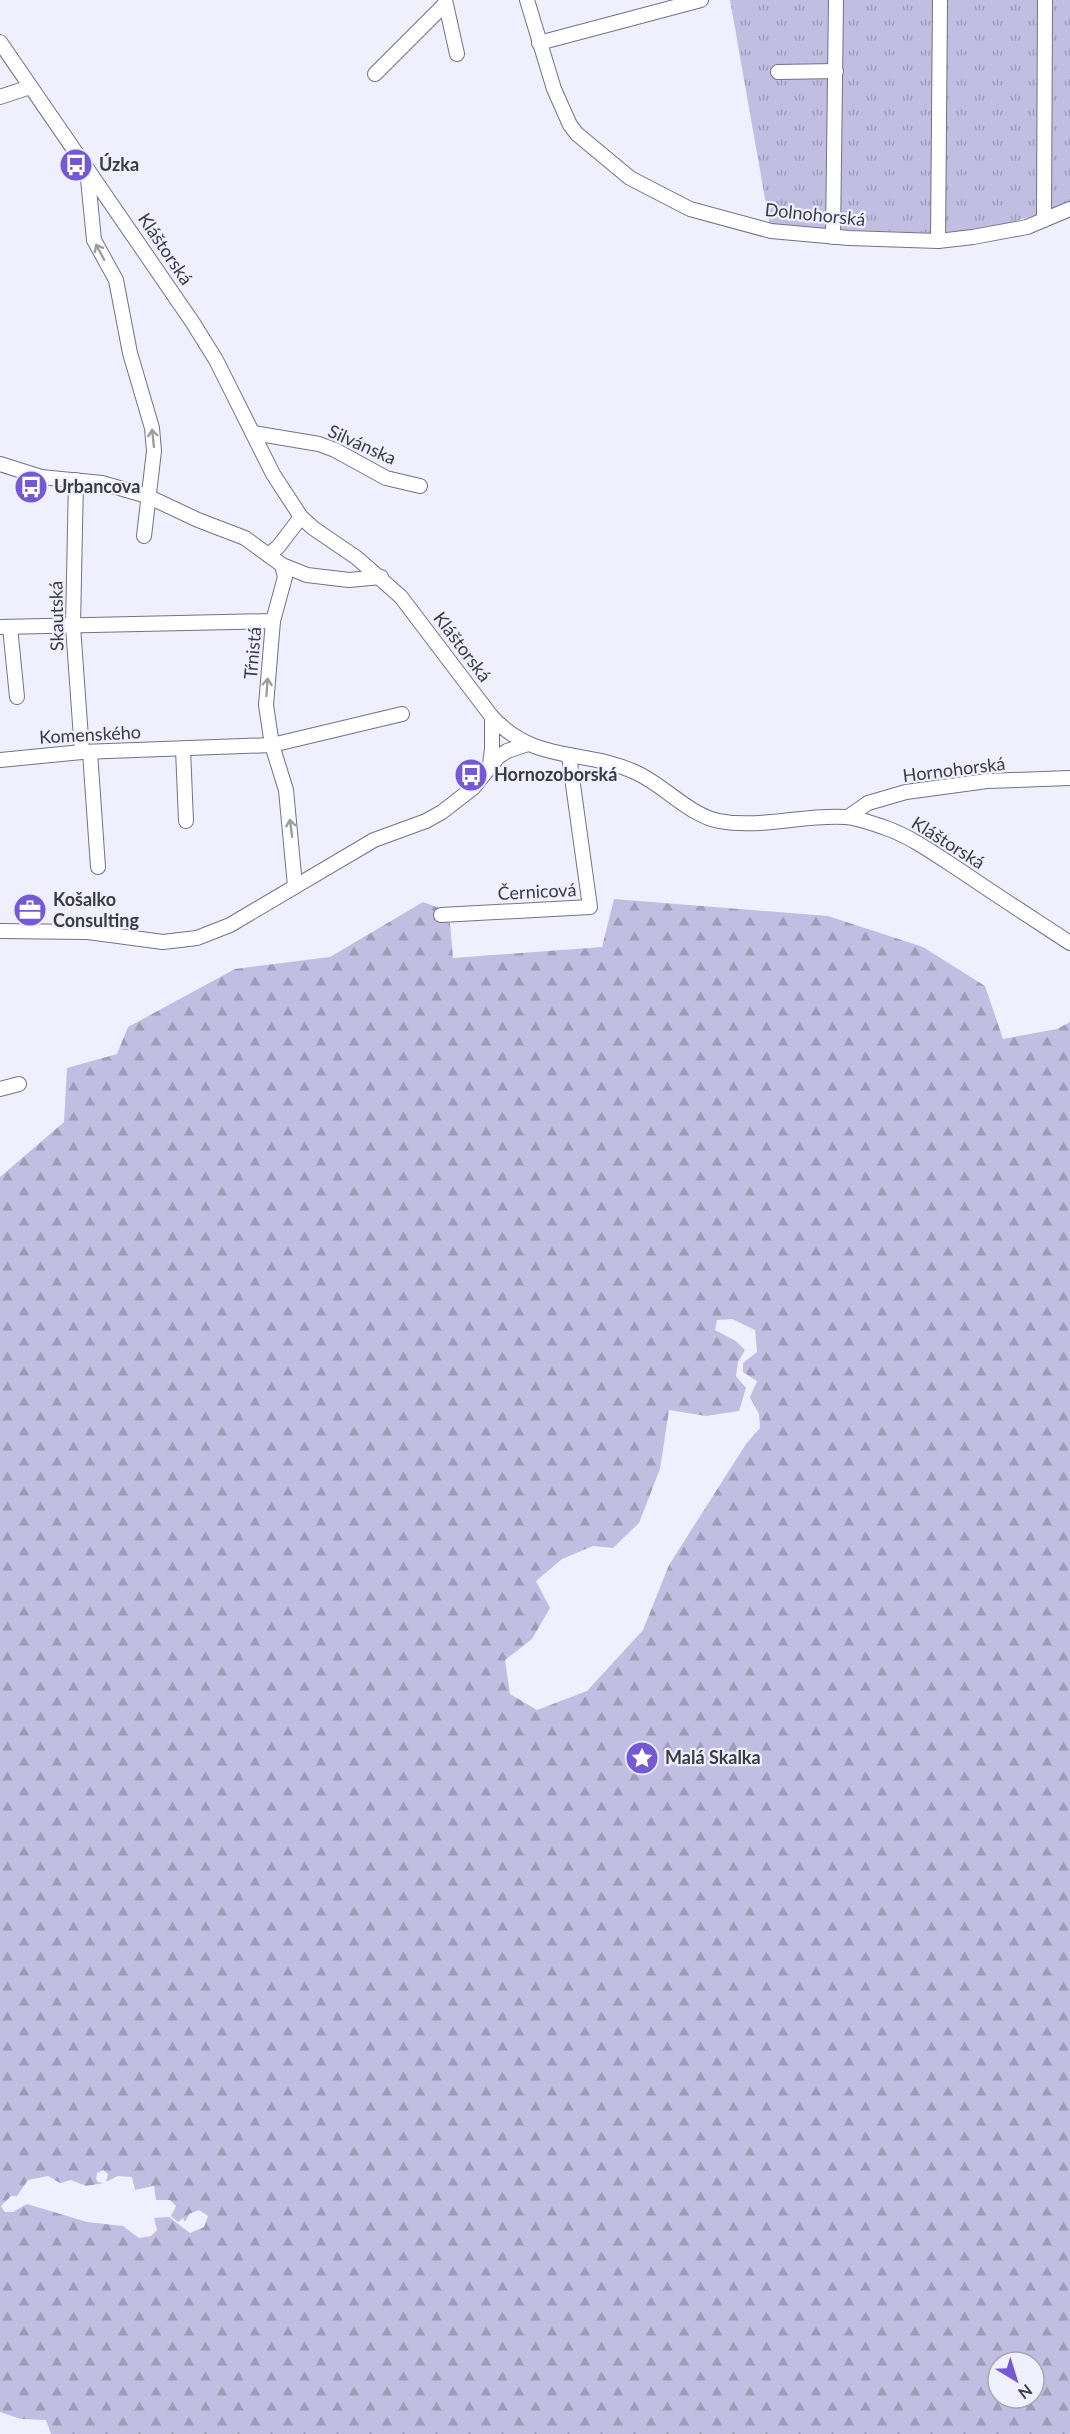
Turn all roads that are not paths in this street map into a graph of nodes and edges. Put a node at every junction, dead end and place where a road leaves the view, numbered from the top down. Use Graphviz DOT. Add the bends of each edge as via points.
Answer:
graph roads {
  1 [pos="527,0"];
  2 [pos="701,0"];
  3 [pos="836,0"];
  4 [pos="940,0"];
  5 [pos="1045,0"];
  6 [pos="445,2"];
  7 [pos="0,42"];
  8 [pos="538,43"];
  9 [pos="457,54"];
  10 [pos="836,71"];
  11 [pos="778,72"];
  12 [pos="375,74"];
  13 [pos="30,87"];
  14 [pos="0,97"];
  15 [pos="86,167"];
  16 [pos="1070,209"];
  17 [pos="1044,220"];
  18 [pos="833,237"];
  19 [pos="938,241"];
  20 [pos="253,433"];
  21 [pos="0,464"];
  22 [pos="76,480"];
  23 [pos="420,486"];
  24 [pos="147,496"];
  25 [pos="301,517"];
  26 [pos="144,536"];
  27 [pos="268,555"];
  28 [pos="282,565"];
  29 [pos="381,577"];
  30 [pos="273,621"];
  31 [pos="73,626"];
  32 [pos="5,627"];
  33 [pos="17,697"];
  34 [pos="402,714"];
  35 [pos="492,717"];
  36 [pos="528,744"];
  37 [pos="272,745"];
  38 [pos="183,749"];
  39 [pos="86,752"];
  40 [pos="569,756"];
  41 [pos="0,760"];
  42 [pos="490,764"];
  43 [pos="1070,778"];
  44 [pos="848,817"];
  45 [pos="186,821"];
  46 [pos="98,867"];
  47 [pos="295,886"];
  48 [pos="441,915"];
  49 [pos="0,931"];
  50 [pos="1070,943"];
  51 [pos="20,1083"];
  52 [pos="0,1089"];
  1 -- 8 [label="street, Dolnohorská"];
  2 -- 8 [label="street"];
  3 -- 10 [label="street"];
  4 -- 19 [label="street"];
  5 -- 17 [label="street"];
  6 -- 9 [label="street"];
  6 -- 12 [label="street"];
  7 -- 13 [label="street, Kláštorská"];
  8 -- 18 [label="street, Dolnohorská" via="570,124 593,150 630,178 690,209 771,231"];
  10 -- 11 [label="street"];
  10 -- 18 [label="street"];
  13 -- 14 [label="street"];
  13 -- 15 [label="street, Kláštorská"];
  15 -- 20 [label="street, Kláštorská" via="193,323"];
  24 -- 15 [label="street, one-way" via="154,451 152,428 130,353 116,280 94,240"];
  16 -- 17 [label="street, Dolnohorská"];
  17 -- 19 [label="street, Dolnohorská" via="1027,227"];
  18 -- 19 [label="street, Dolnohorská"];
  20 -- 23 [label="street, Silvánska" via="319,444 386,478"];
  20 -- 25 [label="street, Kláštorská"];
  21 -- 22 [label="street" via="40,477"];
  22 -- 24 [label="street"];
  22 -- 31 [label="street, Skautská"];
  24 -- 26 [label="street"];
  24 -- 27 [label="street" via="245,538"];
  25 -- 27 [label="street"];
  25 -- 29 [label="street, Kláštorská"];
  27 -- 28 [label="street"];
  28 -- 29 [label="street" via="307,575 349,580"];
  28 -- 30 [label="street, Tŕnistá" via="285,577"];
  29 -- 35 [label="street, Kláštorská" via="410,608"];
  30 -- 31 [label="street"];
  37 -- 30 [label="street, Tŕnistá, one-way" via="266,705"];
  31 -- 32 [label="street"];
  31 -- 39 [label="street, Skautská"];
  32 -- 33 [label="street"];
  34 -- 37 [label="street"];
  35 -- 36 [label="street, Kláštorská" via="509,734"];
  35 -- 42 [label="street"];
  36 -- 40 [label="street, Kláštorská"];
  36 -- 42 [label="street" via="507,751"];
  37 -- 38 [label="street, Komenského"];
  47 -- 37 [label="street, Tŕnistá, one-way" via="286,790"];
  38 -- 39 [label="street, Komenského"];
  38 -- 45 [label="street"];
  39 -- 41 [label="street, Komenského"];
  39 -- 46 [label="street, Skautská"];
  40 -- 44 [label="street, Kláštorská" via="634,772 718,821"];
  40 -- 48 [label="street, Černicová" via="590,907"];
  42 -- 47 [label="street" via="473,788 442,812 375,840"];
  43 -- 44 [label="street, Hornohorská" via="987,781 906,792 868,803"];
  44 -- 50 [label="street, Kláštorská" via="912,840"];
  47 -- 49 [label="street" via="230,925 197,938 163,942 88,932"];
  51 -- 52 [label="street"];
}
